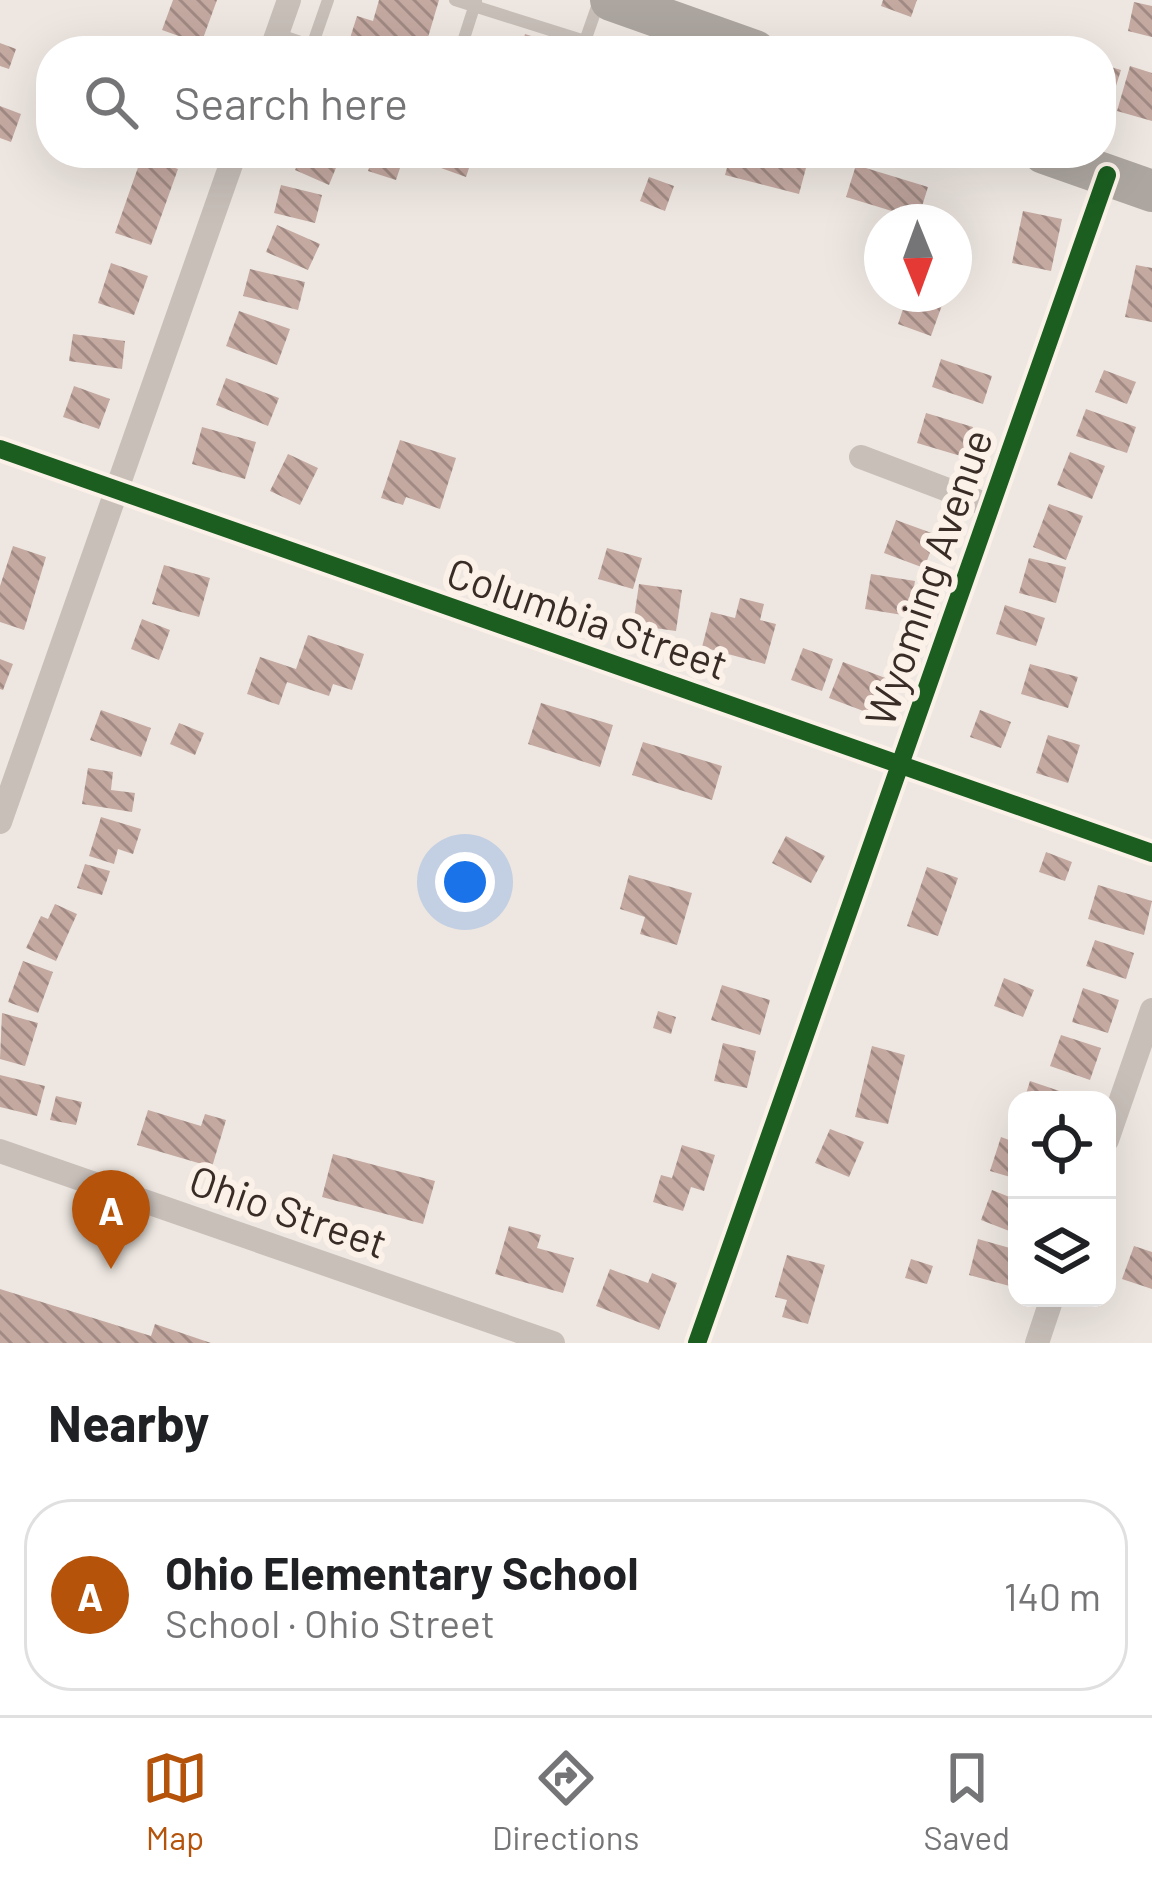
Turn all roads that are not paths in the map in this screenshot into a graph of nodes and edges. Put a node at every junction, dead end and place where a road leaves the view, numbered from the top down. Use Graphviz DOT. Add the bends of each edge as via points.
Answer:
graph roads {
  1 [pos="289,0"];
  2 [pos="455,0"];
  3 [pos="600,0"];
  4 [pos="611,0"];
  5 [pos="325,1"];
  6 [pos="476,3"];
  7 [pos="276,36"];
  8 [pos="314,36"];
  9 [pos="465,36"];
  10 [pos="563,36"];
  11 [pos="592,36"];
  12 [pos="713,36"];
  13 [pos="231,168"];
  14 [pos="1086,168"];
  15 [pos="1106,175"];
  16 [pos="1152,191"];
  17 [pos="0,448"];
  18 [pos="861,458"];
  19 [pos="118,490"];
  20 [pos="990,506"];
  21 [pos="899,764"];
  22 [pos="0,821"];
  23 [pos="1152,853"];
  24 [pos="1152,1010"];
  25 [pos="1116,1114"];
  26 [pos="0,1151"];
  27 [pos="1049,1307"];
  28 [pos="553,1343"];
  29 [pos="697,1343"];
  30 [pos="1036,1343"];
  1 -- 7 [label="street"];
  2 -- 6 [label="lane"];
  3 -- 11 [label="lane"];
  4 -- 12 [label="highway"];
  5 -- 8 [label="lane"];
  6 -- 9 [label="lane"];
  6 -- 10 [label="lane"];
  13 -- 19 [label="street"];
  14 -- 15 [label="highway"];
  15 -- 16 [label="highway"];
  15 -- 20 [label="street, Wyoming Avenue"];
  17 -- 19 [label="street, Columbia Street"];
  18 -- 20 [label="street"];
  19 -- 21 [label="street, Columbia Street"];
  19 -- 22 [label="street"];
  20 -- 21 [label="street, Wyoming Avenue"];
  21 -- 23 [label="street, Columbia Street"];
  21 -- 29 [label="street, Wyoming Avenue"];
  24 -- 25 [label="street"];
  26 -- 28 [label="street, Ohio Street"];
  27 -- 30 [label="street"];
}
